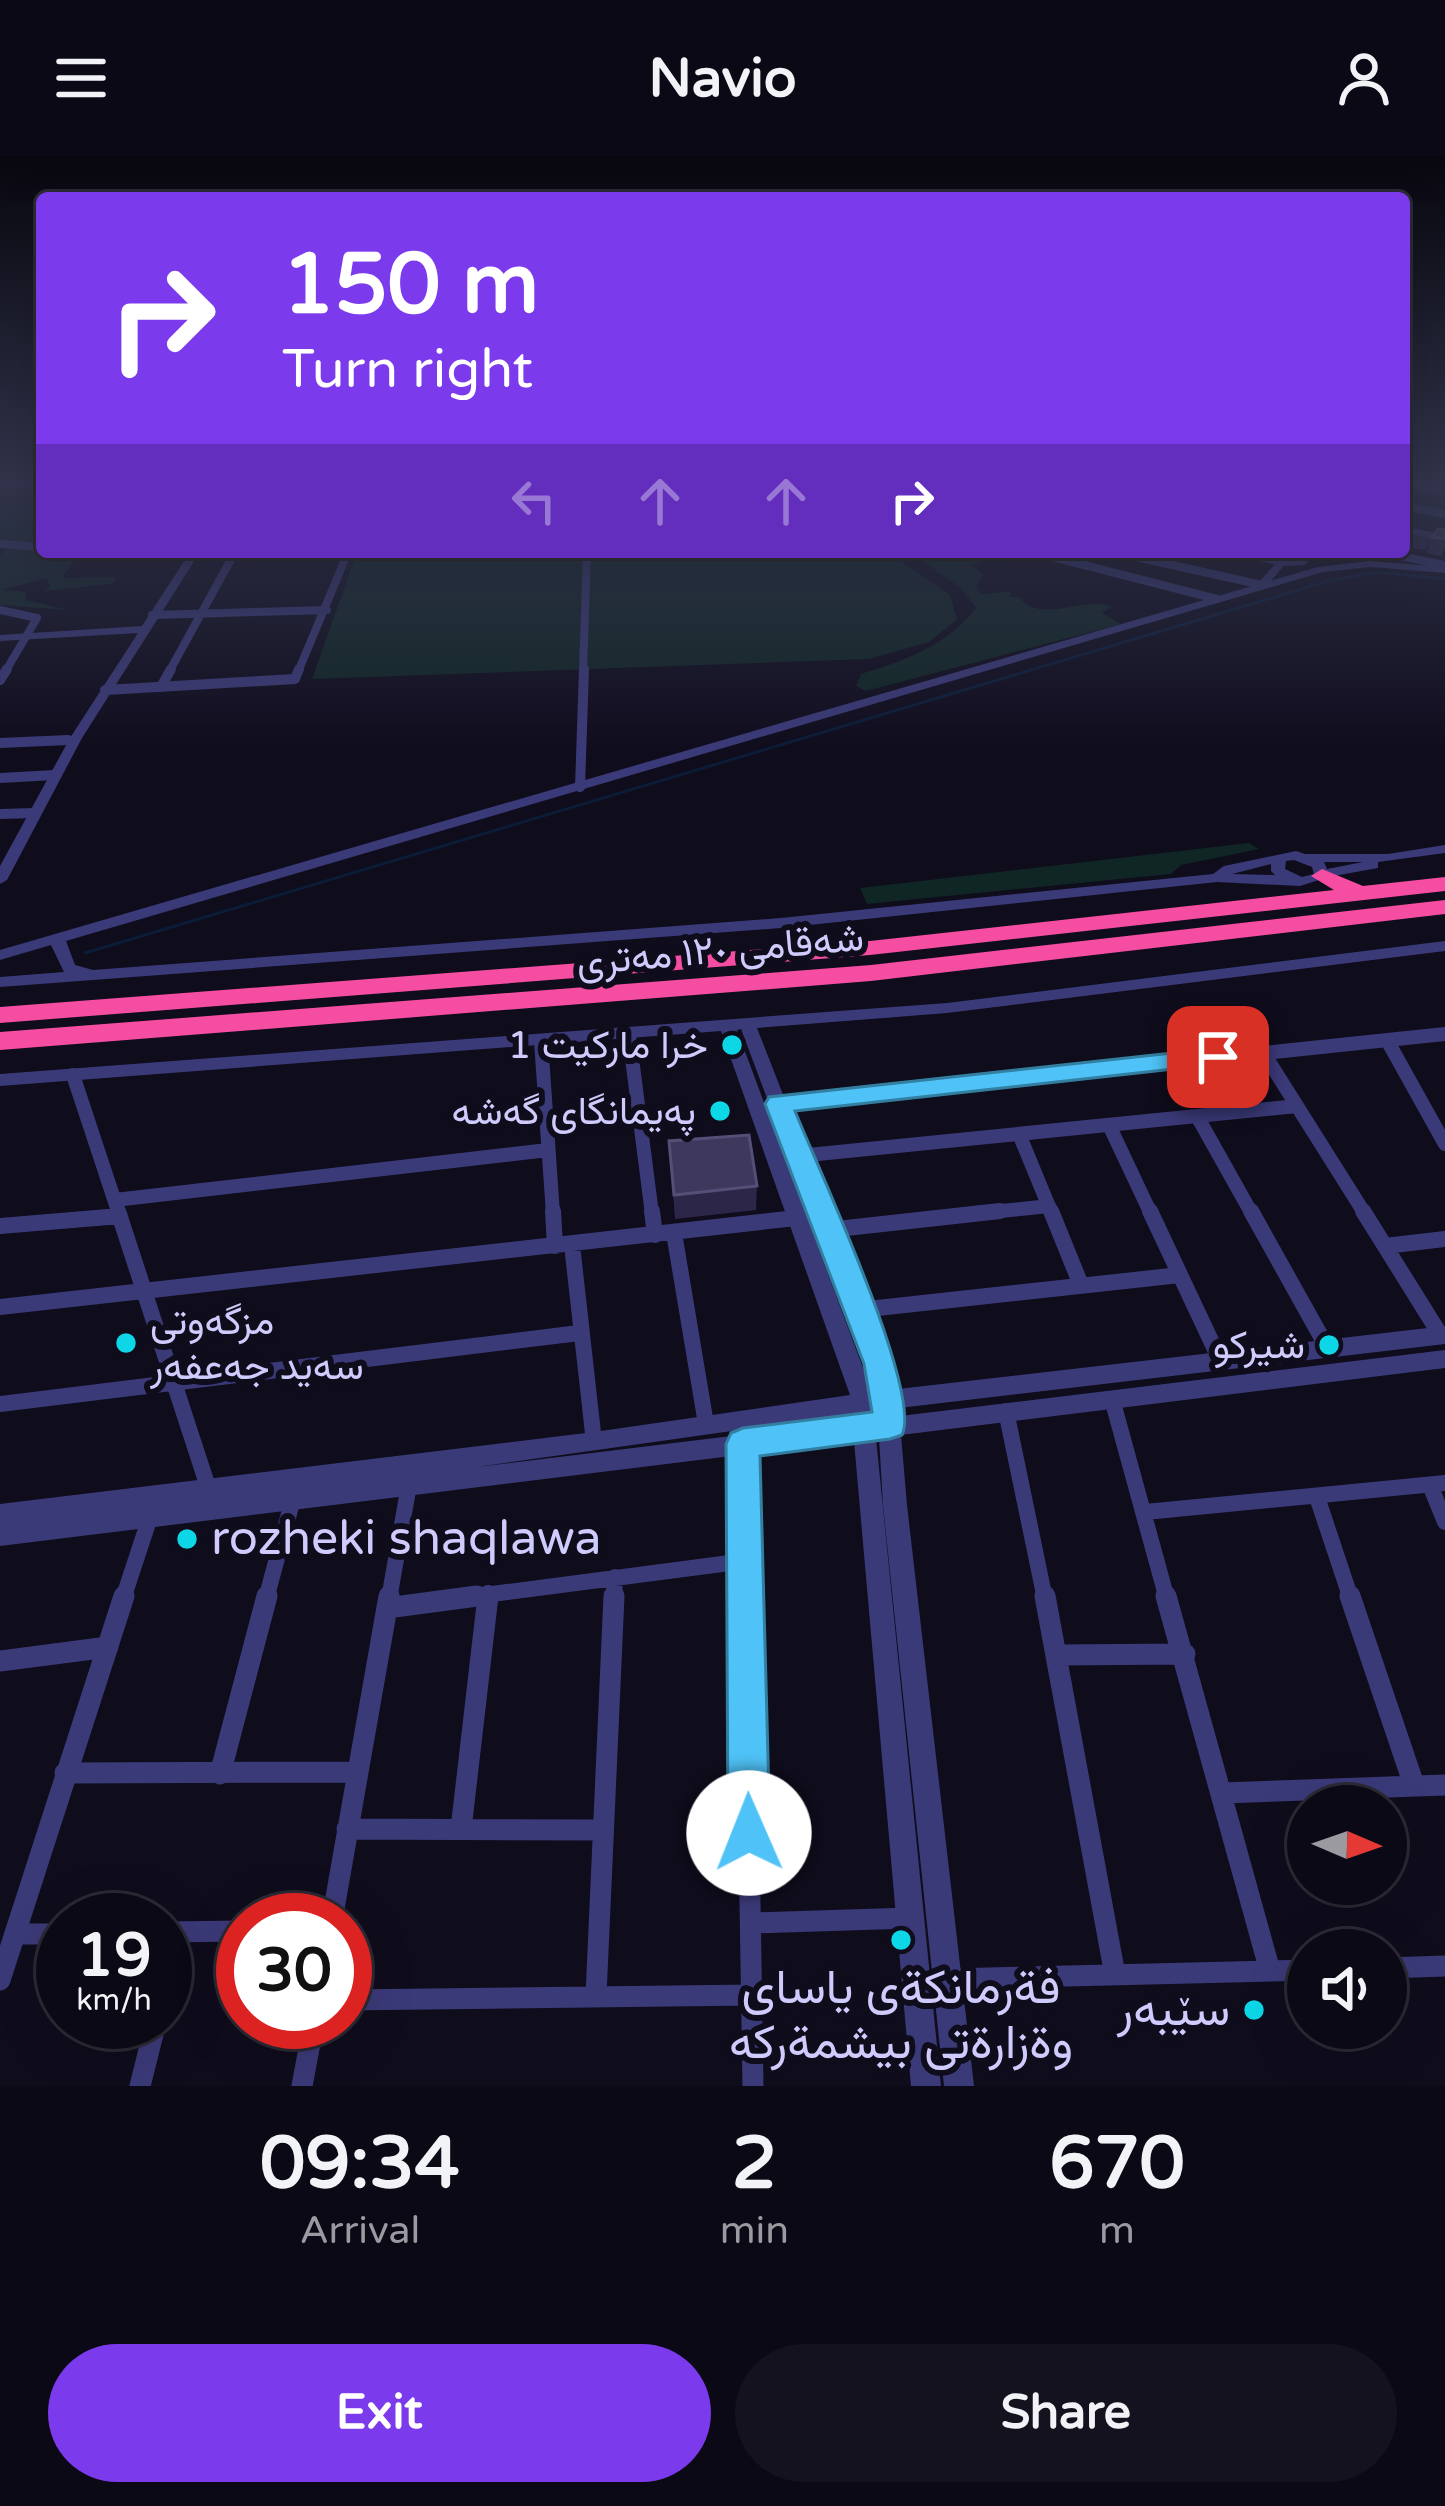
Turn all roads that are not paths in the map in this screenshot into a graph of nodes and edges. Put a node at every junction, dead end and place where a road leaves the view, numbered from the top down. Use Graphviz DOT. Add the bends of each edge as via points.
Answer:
graph roads {
  1 [pos="182,572"];
  2 [pos="223,572"];
  3 [pos="341,572"];
  4 [pos="585,572"];
  5 [pos="1112,572"];
  6 [pos="1204,572"];
  7 [pos="1273,572"];
  8 [pos="1321,572"];
  9 [pos="1262,585"];
  10 [pos="1217,599"];
  11 [pos="0,610"];
  12 [pos="327,610"];
  13 [pos="199,614"];
  14 [pos="152,616"];
  15 [pos="37,617"];
  16 [pos="0,620"];
  17 [pos="143,629"];
  18 [pos="28,637"];
  19 [pos="0,638"];
  20 [pos="0,680"];
  21 [pos="161,687"];
  22 [pos="105,690"];
  23 [pos="68,740"];
  24 [pos="0,743"];
  25 [pos="55,776"];
  26 [pos="0,778"];
  27 [pos="580,787"];
  28 [pos="34,813"];
  29 [pos="0,814"];
  30 [pos="1445,849"];
  31 [pos="1279,858"];
  32 [pos="1388,858"];
  33 [pos="1317,869"];
  34 [pos="1217,878"];
  35 [pos="0,880"];
  36 [pos="1445,884"];
  37 [pos="1291,888"];
  38 [pos="1366,895"];
  39 [pos="1445,907"];
  40 [pos="57,940"];
  41 [pos="1445,946"];
  42 [pos="0,955"];
  43 [pos="97,976"];
  44 [pos="0,982"];
  45 [pos="0,1016"];
  46 [pos="738,1027"];
  47 [pos="1445,1034"];
  48 [pos="628,1035"];
  49 [pos="1388,1040"];
  50 [pos="0,1041"];
  51 [pos="541,1041"];
  52 [pos="1263,1052"];
  53 [pos="74,1076"];
  54 [pos="0,1080"];
  55 [pos="778,1104"];
  56 [pos="1298,1106"];
  57 [pos="1197,1116"];
  58 [pos="1109,1125"];
  59 [pos="1019,1134"];
  60 [pos="1445,1144"];
  61 [pos="548,1150"];
  62 [pos="787,1158"];
  63 [pos="1048,1206"];
  64 [pos="118,1208"];
  65 [pos="796,1218"];
  66 [pos="0,1226"];
  67 [pos="828,1230"];
  68 [pos="674,1233"];
  69 [pos="655,1235"];
  70 [pos="1445,1239"];
  71 [pos="564,1245"];
  72 [pos="1384,1246"];
  73 [pos="1180,1275"];
  74 [pos="1081,1285"];
  75 [pos="146,1294"];
  76 [pos="0,1307"];
  77 [pos="860,1310"];
  78 [pos="579,1333"];
  79 [pos="1443,1336"];
  80 [pos="1328,1349"];
  81 [pos="1445,1360"];
  82 [pos="1221,1362"];
  83 [pos="176,1383"];
  84 [pos="1112,1399"];
  85 [pos="0,1403"];
  86 [pos="1006,1411"];
  87 [pos="877,1414"];
  88 [pos="706,1424"];
  89 [pos="594,1442"];
  90 [pos="743,1444"];
  91 [pos="1437,1484"];
  92 [pos="409,1485"];
  93 [pos="208,1490"];
  94 [pos="1317,1497"];
  95 [pos="292,1499"];
  96 [pos="1144,1512"];
  97 [pos="0,1515"];
  98 [pos="150,1517"];
  99 [pos="1445,1522"];
  100 [pos="0,1535"];
  101 [pos="745,1561"];
  102 [pos="615,1577"];
  103 [pos="488,1593"];
  104 [pos="387,1608"];
  105 [pos="108,1647"];
  106 [pos="1058,1654"];
  107 [pos="1185,1654"];
  108 [pos="0,1661"];
  109 [pos="356,1772"];
  110 [pos="65,1774"];
  111 [pos="220,1774"];
  112 [pos="1414,1785"];
  113 [pos="1445,1785"];
  114 [pos="1222,1793"];
  115 [pos="347,1829"];
  116 [pos="461,1829"];
  117 [pos="602,1830"];
  118 [pos="336,1893"];
  119 [pos="910,1918"];
  120 [pos="751,1924"];
  121 [pos="15,1934"];
  122 [pos="36,1934"];
  123 [pos="1445,1966"];
  124 [pos="1407,1967"];
  125 [pos="1270,1971"];
  126 [pos="1287,1971"];
  127 [pos="1115,1975"];
  128 [pos="948,1979"];
  129 [pos="0,1980"];
  130 [pos="753,1994"];
  131 [pos="596,1996"];
  132 [pos="372,2000"];
  133 [pos="149,2049"];
  134 [pos="309,2049"];
  135 [pos="140,2086"];
  136 [pos="302,2086"];
  137 [pos="753,2086"];
  138 [pos="926,2086"];
  139 [pos="959,2086"];
  1 -- 14 [label="street"];
  2 -- 13 [label="street"];
  3 -- 12 [label="street"];
  4 -- 27 [label="street"];
  5 -- 10 [label="street"];
  6 -- 9 [label="street"];
  7 -- 9 [label="street"];
  8 -- 9 [label="street"];
  9 -- 10 [label="street"];
  10 -- 27 [label="street"];
  11 -- 15 [label="street"];
  12 -- 13 [label="street"];
  12 -- 21 [label="street" via="295,679"];
  13 -- 14 [label="street"];
  13 -- 21 [label="street"];
  14 -- 17 [label="street"];
  15 -- 16 [label="street"];
  15 -- 18 [label="street"];
  17 -- 18 [label="street"];
  17 -- 22 [label="street"];
  18 -- 19 [label="street"];
  18 -- 20 [label="street"];
  21 -- 22 [label="street"];
  22 -- 25 [label="street"];
  23 -- 24 [label="street"];
  25 -- 26 [label="street"];
  25 -- 28 [label="street"];
  27 -- 40 [label="street"];
  28 -- 29 [label="street"];
  28 -- 35 [label="street"];
  30 -- 32 [label="street"];
  31 -- 33 [label="street"];
  31 -- 34 [label="street"];
  31 -- 37 [label="street" via="1275,868"];
  32 -- 33 [label="street"];
  32 -- 33 [label="street"];
  33 -- 37 [label="street" via="1314,881"];
  33 -- 38 [label="highway"];
  34 -- 37 [label="street"];
  34 -- 43 [label="street" via="758,925"];
  36 -- 38 [label="highway, شەقامی ١٢٠ مەتری"];
  37 -- 38 [label="highway, شەقامی ١٢٠ مەتری"];
  37 -- 45 [label="highway, شەقامی ١٢٠ مەتری" via="599,972"];
  39 -- 50 [label="highway, شەقامی ١٢٠ مەتری" via="849,975"];
  40 -- 42 [label="street"];
  40 -- 43 [label="street" via="68,968"];
  41 -- 46 [label="street"];
  43 -- 44 [label="street"];
  46 -- 48 [label="street"];
  46 -- 55 [label="street"];
  46 -- 62 [label="street"];
  47 -- 49 [label="street"];
  48 -- 51 [label="street"];
  48 -- 69 [label="street"];
  49 -- 52 [label="street"];
  49 -- 60 [label="street"];
  51 -- 53 [label="street"];
  51 -- 61 [label="street"];
  52 -- 55 [label="street"];
  52 -- 56 [label="street"];
  53 -- 54 [label="street"];
  53 -- 64 [label="street"];
  55 -- 62 [label="street"];
  56 -- 57 [label="street"];
  56 -- 72 [label="street"];
  57 -- 58 [label="street"];
  57 -- 80 [label="street"];
  58 -- 59 [label="street"];
  58 -- 73 [label="street"];
  59 -- 62 [label="street"];
  59 -- 63 [label="street"];
  61 -- 64 [label="street"];
  61 -- 71 [label="street"];
  62 -- 65 [label="street"];
  62 -- 67 [label="street"];
  63 -- 67 [label="street"];
  63 -- 74 [label="street"];
  64 -- 66 [label="street"];
  64 -- 75 [label="street"];
  65 -- 68 [label="street"];
  65 -- 87 [label="street"];
  67 -- 77 [label="street"];
  68 -- 69 [label="street"];
  68 -- 88 [label="street"];
  69 -- 71 [label="street"];
  70 -- 72 [label="street"];
  71 -- 75 [label="street"];
  71 -- 78 [label="street"];
  72 -- 79 [label="street"];
  73 -- 74 [label="street"];
  73 -- 82 [label="street"];
  74 -- 77 [label="street"];
  75 -- 76 [label="street"];
  75 -- 83 [label="street"];
  77 -- 87 [label="street"];
  78 -- 83 [label="street"];
  78 -- 89 [label="street"];
  79 -- 80 [label="street"];
  80 -- 82 [label="street"];
  81 -- 84 [label="street"];
  82 -- 87 [label="street"];
  83 -- 85 [label="street"];
  83 -- 93 [label="street"];
  84 -- 86 [label="street"];
  84 -- 96 [label="street"];
  86 -- 87 [label="street"];
  86 -- 106 [label="street"];
  87 -- 88 [label="street"];
  87 -- 90 [label="street"];
  87 -- 119 [label="street"];
  87 -- 128 [label="street" via="895,1505"];
  88 -- 89 [label="street"];
  89 -- 93 [label="street"];
  90 -- 92 [label="street"];
  90 -- 101 [label="street"];
  91 -- 94 [label="street"];
  91 -- 99 [label="street"];
  92 -- 95 [label="street"];
  92 -- 104 [label="street"];
  93 -- 97 [label="street"];
  94 -- 96 [label="street"];
  94 -- 112 [label="street"];
  95 -- 98 [label="street"];
  95 -- 111 [label="street"];
  96 -- 107 [label="street"];
  98 -- 100 [label="street"];
  98 -- 105 [label="street"];
  101 -- 102 [label="street"];
  101 -- 120 [label="street"];
  102 -- 103 [label="street"];
  102 -- 117 [label="street"];
  103 -- 104 [label="street"];
  103 -- 116 [label="street"];
  104 -- 109 [label="street"];
  105 -- 108 [label="street"];
  105 -- 110 [label="street"];
  106 -- 107 [label="street"];
  106 -- 127 [label="street"];
  107 -- 114 [label="street"];
  109 -- 111 [label="street"];
  109 -- 115 [label="street"];
  110 -- 111 [label="street"];
  110 -- 121 [label="street"];
  112 -- 113 [label="street"];
  112 -- 114 [label="street"];
  114 -- 125 [label="street"];
  115 -- 116 [label="street"];
  115 -- 118 [label="street"];
  116 -- 117 [label="street"];
  117 -- 131 [label="street"];
  119 -- 120 [label="street"];
  119 -- 138 [label="street"];
  120 -- 130 [label="street"];
  121 -- 122 [label="street"];
  121 -- 129 [label="street"];
  123 -- 124 [label="street"];
  125 -- 126 [label="street"];
  125 -- 127 [label="street"];
  127 -- 128 [label="street"];
  128 -- 139 [label="street"];
  130 -- 131 [label="street"];
  130 -- 137 [label="street"];
  131 -- 132 [label="street"];
  133 -- 135 [label="street"];
  134 -- 136 [label="street"];
}
